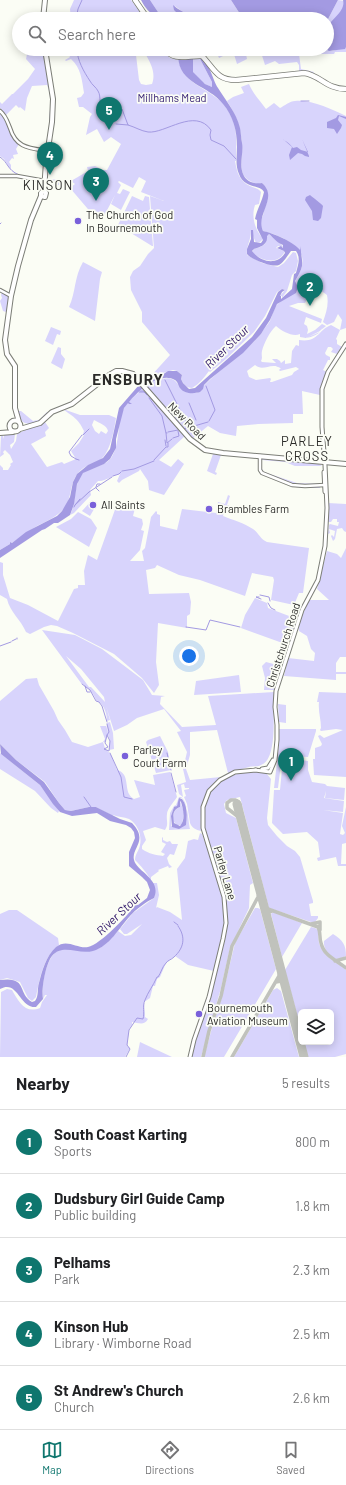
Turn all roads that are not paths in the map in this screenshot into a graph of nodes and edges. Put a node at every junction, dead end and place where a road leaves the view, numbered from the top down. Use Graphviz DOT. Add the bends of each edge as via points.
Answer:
graph roads {
  1 [pos="45,0"];
  2 [pos="135,0"];
  3 [pos="44,12"];
  4 [pos="143,12"];
  5 [pos="46,56"];
  6 [pos="174,56"];
  7 [pos="194,56"];
  8 [pos="202,56"];
  9 [pos="346,89"];
  10 [pos="0,111"];
  11 [pos="48,151"];
  12 [pos="0,176"];
  13 [pos="43,180"];
  14 [pos="0,290"];
  15 [pos="11,296"];
  16 [pos="346,344"];
  17 [pos="15,408"];
  18 [pos="19,422"];
  19 [pos="10,425"];
  20 [pos="33,425"];
  21 [pos="20,429"];
  22 [pos="2,432"];
  23 [pos="14,432"];
  24 [pos="260,457"];
  25 [pos="322,461"];
  26 [pos="346,464"];
  27 [pos="324,469"];
  28 [pos="324,486"];
  29 [pos="276,749"];
  30 [pos="269,769"];
  31 [pos="253,770"];
  32 [pos="190,1057"];
  1 -- 3 [label="main road"];
  2 -- 4 [label="highway"];
  5 -- 11 [label="main road" via="53,99"];
  6 -- 7 [label="highway"];
  8 -- 9 [label="highway" via="215,73 228,79 309,73 331,87"];
  10 -- 11 [label="street" via="7,119 16,141 25,147"];
  11 -- 13 [label="main road"];
  12 -- 13 [label="street"];
  13 -- 15 [label="main road" via="42,193 28,229"];
  14 -- 15 [label="street"];
  15 -- 17 [label="main road" via="5,346 16,371"];
  16 -- 25 [label="main road" via="335,360 322,389 325,456"];
  17 -- 18 [label="main road"];
  17 -- 19 [label="main road"];
  18 -- 19 [label="main road" via="15,421"];
  18 -- 20 [label="main road"];
  18 -- 21 [label="main road"];
  19 -- 22 [label="main road"];
  19 -- 23 [label="main road"];
  20 -- 21 [label="main road, New Road"];
  20 -- 24 [label="main road, New Road" via="52,412 78,400 116,371 128,372 133,374 195,444 213,452"];
  21 -- 23 [label="main road"];
  22 -- 23 [label="main road"];
  24 -- 25 [label="main road, New Road"];
  24 -- 28 [label="street" via="262,473 292,485"];
  25 -- 26 [label="main road, New Road"];
  25 -- 27 [label="main road, Christchurch Road"];
  25 -- 27 [label="main road"];
  25 -- 28 [label="main road, Christchurch Road"];
  27 -- 28 [label="main road, Christchurch Road"];
  28 -- 29 [label="main road, Christchurch Road" via="326,538 319,576 302,610 276,694"];
  29 -- 30 [label="main road, Christchurch Road" via="275,760"];
  29 -- 31 [label="main road" via="269,765"];
  30 -- 31 [label="main road, Parley Lane"];
  31 -- 32 [label="main road, Parley Lane" via="231,774 220,780 209,791 202,807 203,828 226,906 226,923 209,997"];
}
